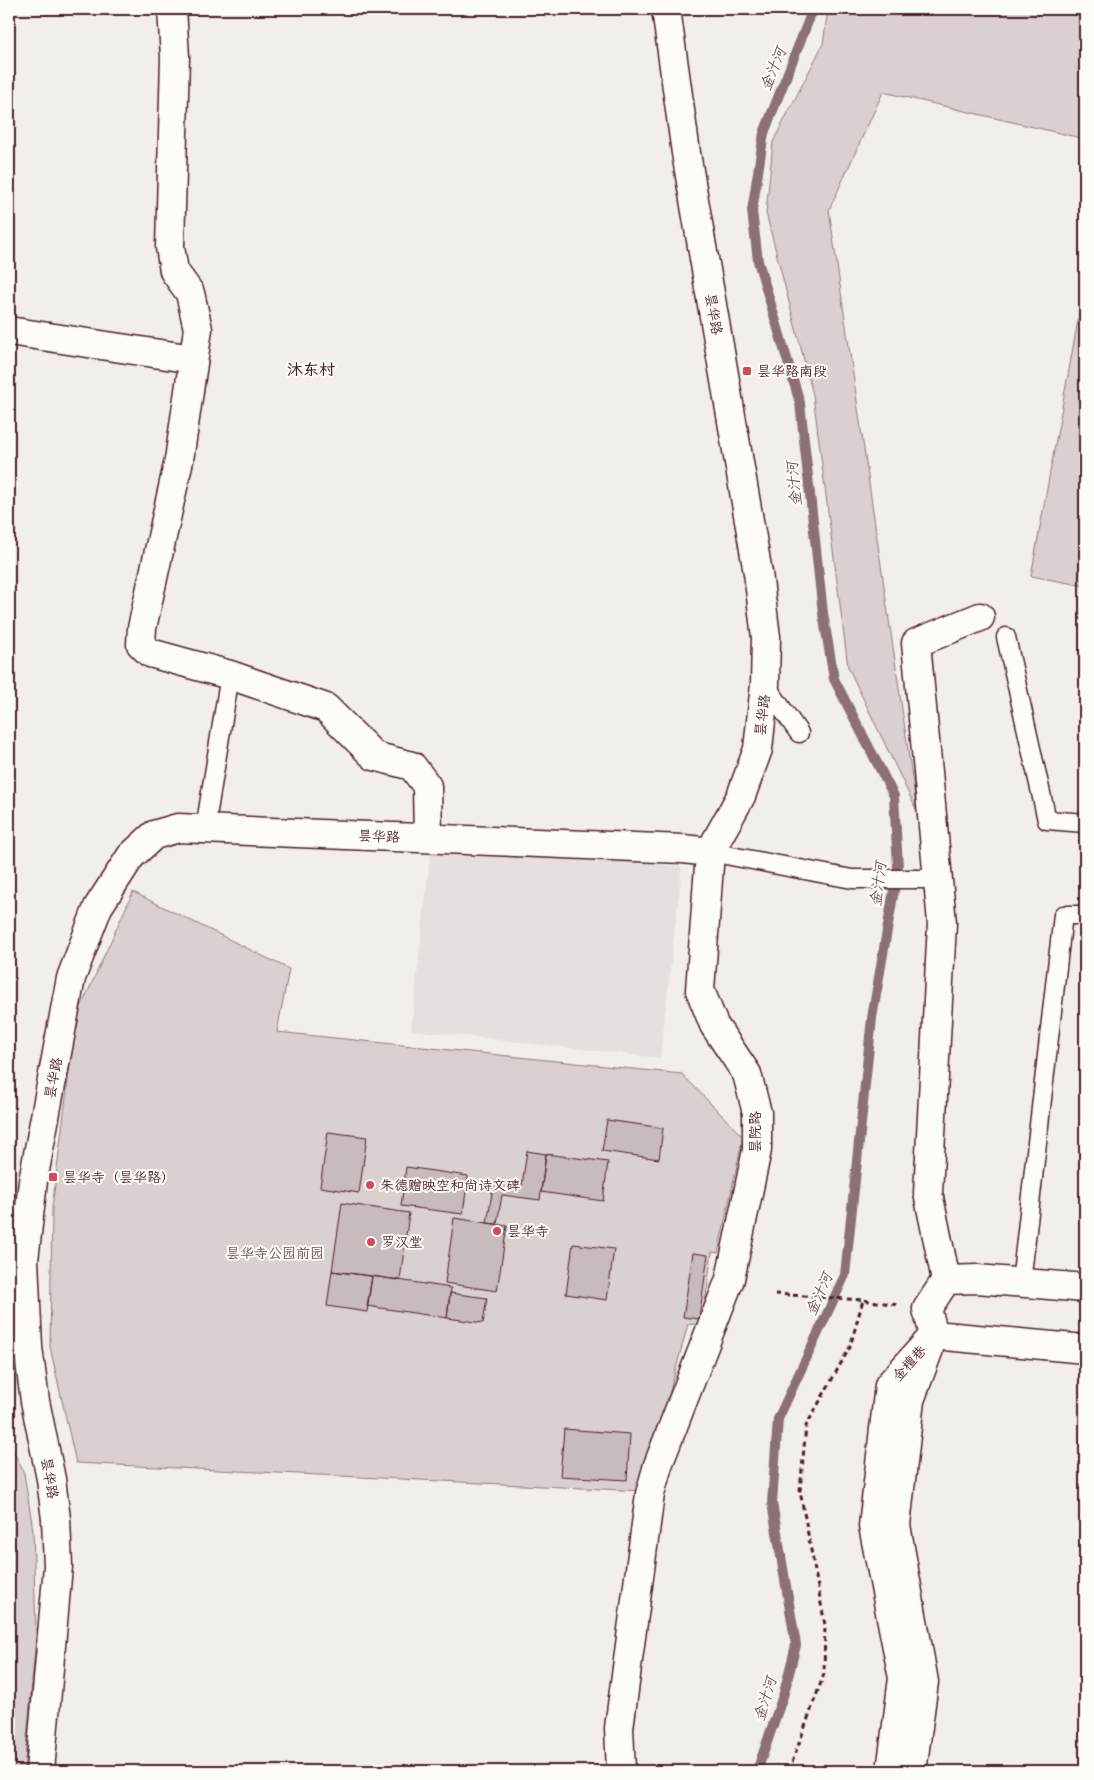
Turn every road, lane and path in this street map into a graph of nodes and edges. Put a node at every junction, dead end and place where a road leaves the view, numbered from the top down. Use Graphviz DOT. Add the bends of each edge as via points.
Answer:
graph roads {
  1 [pos="172,9"];
  2 [pos="666,9"];
  3 [pos="9,331"];
  4 [pos="194,359"];
  5 [pos="980,618"];
  6 [pos="1006,638"];
  7 [pos="230,675"];
  8 [pos="765,684"];
  9 [pos="799,733"];
  10 [pos="1085,823"];
  11 [pos="205,829"];
  12 [pos="428,838"];
  13 [pos="710,852"];
  14 [pos="938,879"];
  15 [pos="1085,916"];
  16 [pos="946,1280"];
  17 [pos="1021,1282"];
  18 [pos="1085,1288"];
  19 [pos="775,1294"];
  20 [pos="862,1300"];
  21 [pos="927,1309"];
  22 [pos="934,1335"];
  23 [pos="1085,1349"];
  24 [pos="40,1771"];
  25 [pos="621,1771"];
  26 [pos="789,1771"];
  27 [pos="891,1771"];
  28 [pos="912,1771"];
  1 -- 4 [label="street" via="175,57 170,247 174,271 190,293 198,329"];
  2 -- 8 [label="street, 昙华路" via="686,153 758,573 766,637"];
  3 -- 4 [label="street"];
  4 -- 7 [label="street" via="179,460 141,644 150,653"];
  5 -- 14 [label="street" via="916,643"];
  6 -- 10 [label="lane" via="1047,820"];
  7 -- 11 [label="lane"];
  7 -- 12 [label="street" via="326,708 374,756 412,766 427,786"];
  8 -- 9 [label="lane"];
  8 -- 13 [label="street, 昙华路" via="758,749 741,796"];
  11 -- 12 [label="street, 昙华路"];
  11 -- 24 [label="street, 昙华路" via="178,828 154,835 132,856 98,907 72,978 33,1181 24,1260 28,1347 51,1479 58,1566"];
  12 -- 13 [label="street, 昙华路"];
  13 -- 14 [label="lane" via="852,879"];
  13 -- 25 [label="street, 昙院路" via="700,990 714,1026 747,1074 757,1113 757,1150 730,1279 658,1464 650,1494 619,1728"];
  14 -- 16 [label="street" via="942,922 928,1193"];
  15 -- 17 [label="lane" via="1063,915"];
  16 -- 17 [label="street"];
  16 -- 21 [label="street"];
  17 -- 18 [label="street"];
  19 -- 20 [label="path"];
  20 -- 21 [label="path"];
  20 -- 26 [label="path" via="850,1347 806,1426 800,1491 825,1626 824,1674"];
  21 -- 22 [label="street"];
  22 -- 23 [label="street"];
  22 -- 27 [label="street, 金檀巷" via="889,1385 873,1526 903,1678"];
  22 -- 28 [label="street, 金檀巷" via="910,1400 896,1525 924,1682"];
}
